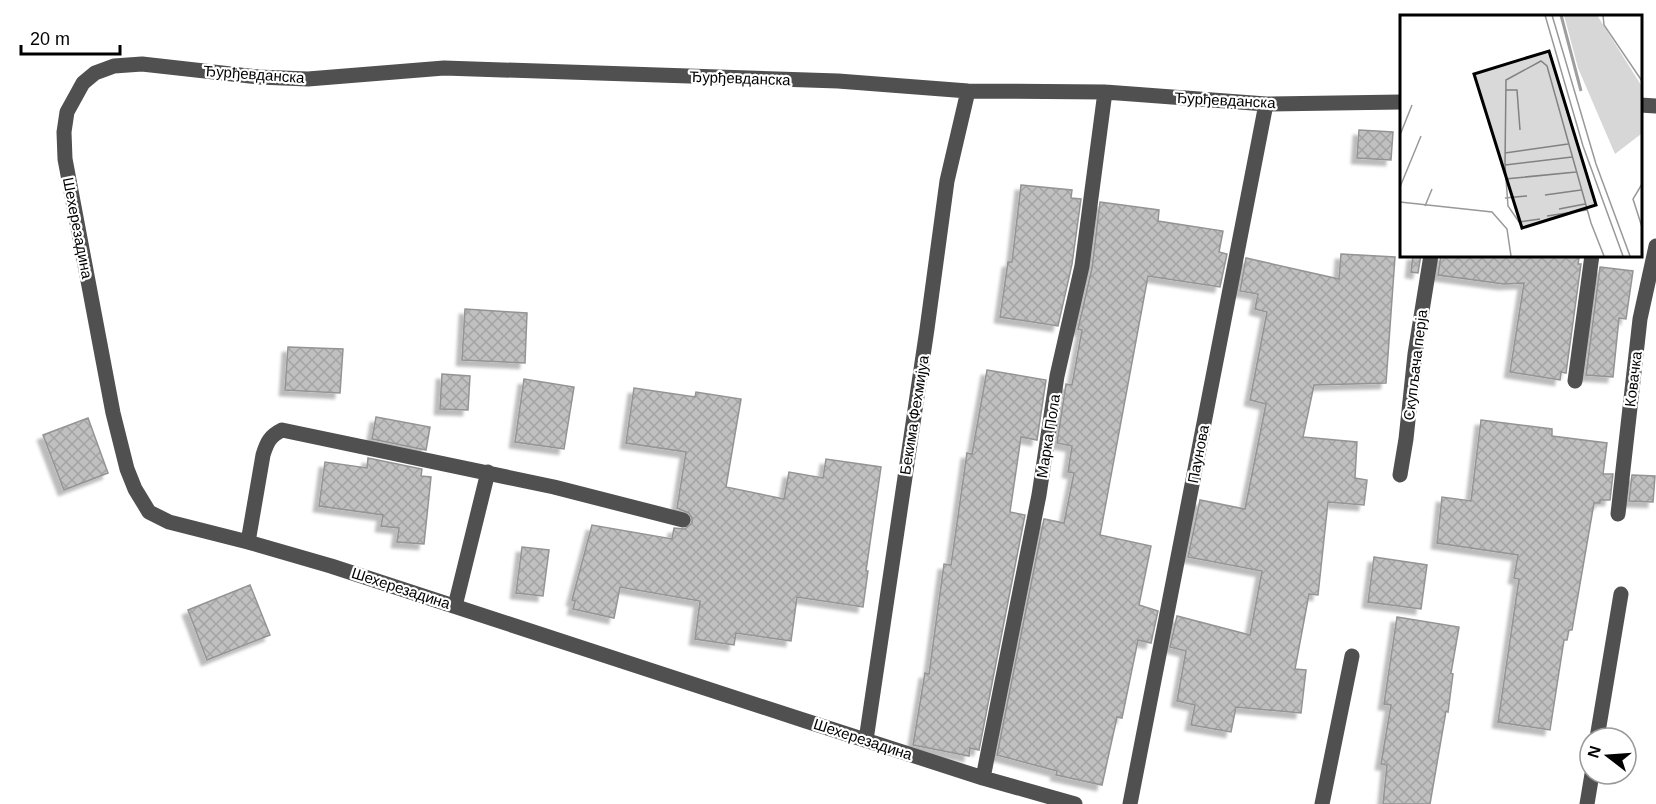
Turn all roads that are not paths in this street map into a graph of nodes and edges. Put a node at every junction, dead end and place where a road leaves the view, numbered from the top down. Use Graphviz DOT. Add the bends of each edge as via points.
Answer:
graph roads {
  1 [pos="83,83"];
  2 [pos="968,91"];
  3 [pos="1105,92"];
  4 [pos="1400,102"];
  5 [pos="1266,104"];
  6 [pos="1641,105"];
  7 [pos="1656,106"];
  8 [pos="1656,246"];
  9 [pos="1431,256"];
  10 [pos="1592,256"];
  11 [pos="1575,381"];
  12 [pos="489,472"];
  13 [pos="1400,475"];
  14 [pos="1618,514"];
  15 [pos="683,520"];
  16 [pos="248,542"];
  17 [pos="1621,594"];
  18 [pos="455,606"];
  19 [pos="1352,656"];
  20 [pos="1600,726"];
  21 [pos="866,740"];
  22 [pos="983,778"];
  23 [pos="1590,786"];
  24 [pos="1076,804"];
  25 [pos="1130,804"];
  26 [pos="1322,804"];
  27 [pos="1587,804"];
  1 -- 2 [label="street, Ђурђевданска" via="114,66 142,64 308,79 444,68 838,81"];
  1 -- 16 [label="street, Шехерезадина" via="67,112 65,159 127,469 149,512 169,522"];
  2 -- 3 [label="street, Ђурђевданска"];
  2 -- 21 [label="street, Бекима Фехмијуа" via="947,181"];
  3 -- 5 [label="street, Ђурђевданска"];
  3 -- 22 [label="street, Марка Пола" via="1082,266 1057,376 1039,495"];
  4 -- 5 [label="street, Ђурђевданска"];
  5 -- 25 [label="street, Паунова"];
  6 -- 7 [label="street"];
  8 -- 14 [label="street, Ковачка" via="1640,319"];
  9 -- 13 [label="street, Скупљача перја" via="1414,354"];
  10 -- 11 [label="street"];
  12 -- 15 [label="street"];
  12 -- 16 [label="street" via="282,430 267,441"];
  12 -- 18 [label="street"];
  16 -- 18 [label="street, Шехерезадина"];
  17 -- 20 [label="street"];
  18 -- 21 [label="street, Шехерезадина"];
  19 -- 26 [label="street"];
  21 -- 22 [label="street, Шехерезадина"];
  22 -- 24 [label="street, Шехерезадина"];
  23 -- 27 [label="street"];
}
